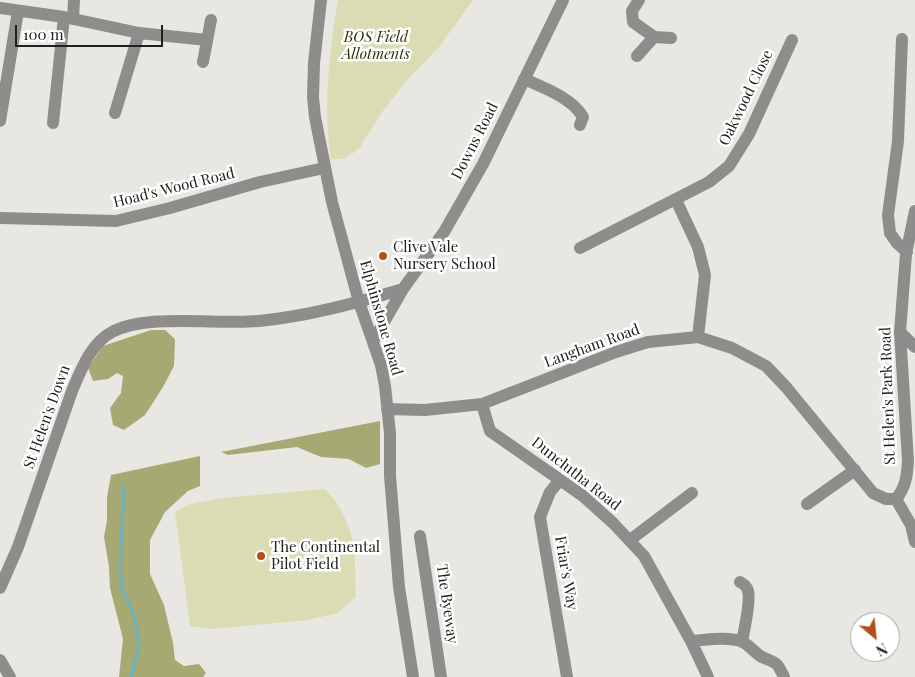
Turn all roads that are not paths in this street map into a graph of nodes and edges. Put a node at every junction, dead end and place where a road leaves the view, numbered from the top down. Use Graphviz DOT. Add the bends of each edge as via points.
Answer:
graph roads {
  1 [pos="74,0"];
  2 [pos="321,0"];
  3 [pos="563,0"];
  4 [pos="638,0"];
  5 [pos="0,8"];
  6 [pos="18,11"];
  7 [pos="68,18"];
  8 [pos="211,20"];
  9 [pos="139,33"];
  10 [pos="654,37"];
  11 [pos="671,38"];
  12 [pos="902,39"];
  13 [pos="207,40"];
  14 [pos="792,40"];
  15 [pos="637,56"];
  16 [pos="203,62"];
  17 [pos="524,80"];
  18 [pos="116,113"];
  19 [pos="0,121"];
  20 [pos="53,123"];
  21 [pos="580,125"];
  22 [pos="324,168"];
  23 [pos="676,200"];
  24 [pos="915,211"];
  25 [pos="0,218"];
  26 [pos="580,248"];
  27 [pos="907,252"];
  28 [pos="404,289"];
  29 [pos="359,302"];
  30 [pos="900,332"];
  31 [pos="698,337"];
  32 [pos="373,341"];
  33 [pos="915,347"];
  34 [pos="482,404"];
  35 [pos="387,409"];
  36 [pos="911,461"];
  37 [pos="855,470"];
  38 [pos="560,480"];
  39 [pos="692,493"];
  40 [pos="896,499"];
  41 [pos="807,504"];
  42 [pos="420,536"];
  43 [pos="630,540"];
  44 [pos="915,542"];
  45 [pos="740,582"];
  46 [pos="0,588"];
  47 [pos="691,641"];
  48 [pos="742,642"];
  49 [pos="0,660"];
  50 [pos="10,677"];
  51 [pos="413,677"];
  52 [pos="441,677"];
  53 [pos="566,677"];
  54 [pos="708,677"];
  55 [pos="784,677"];
  1 -- 7 [label="street"];
  2 -- 22 [label="street, Elphinstone Road" via="313,97"];
  3 -- 17 [label="street, Downs Road"];
  4 -- 10 [label="street" via="632,11 634,22"];
  5 -- 6 [label="street"];
  6 -- 7 [label="street"];
  6 -- 19 [label="street"];
  7 -- 9 [label="street"];
  7 -- 20 [label="street"];
  8 -- 13 [label="street"];
  9 -- 13 [label="street"];
  9 -- 18 [label="street"];
  10 -- 11 [label="street"];
  10 -- 15 [label="street"];
  12 -- 27 [label="street" via="898,141 888,215 890,233"];
  13 -- 16 [label="street"];
  14 -- 23 [label="street, Oakwood Close" via="749,134 729,166 709,182"];
  17 -- 21 [label="street" via="578,108 583,117"];
  17 -- 28 [label="street, Downs Road" via="449,224"];
  22 -- 25 [label="street, Hoad's Wood Road" via="116,221"];
  22 -- 29 [label="street, Elphinstone Road"];
  23 -- 26 [label="street, Oakwood Close"];
  23 -- 31 [label="street" via="698,246 705,276"];
  24 -- 27 [label="street, St Helen's Park Road"];
  27 -- 30 [label="street, St Helen's Park Road"];
  28 -- 29 [label="street"];
  28 -- 32 [label="street, Downs Road"];
  29 -- 32 [label="street, Elphinstone Road"];
  29 -- 46 [label="street, St Helen's Down" via="299,316 257,321 132,326 112,333 97,344 69,399 18,546"];
  30 -- 33 [label="street"];
  30 -- 36 [label="street, St Helen's Park Road"];
  31 -- 34 [label="street, Langham Road" via="648,342"];
  31 -- 37 [label="street, Langham Road" via="732,348 766,366"];
  32 -- 35 [label="street, Elphinstone Road"];
  34 -- 35 [label="street, Langham Road" via="425,410"];
  34 -- 38 [label="street, Dunclutha Road" via="490,430"];
  35 -- 51 [label="street, Elphinstone Road" via="398,587"];
  36 -- 40 [label="street, St Helen's Park Road" via="902,492"];
  37 -- 40 [label="street, Langham Road" via="873,493 886,499"];
  37 -- 41 [label="street"];
  38 -- 43 [label="street, Dunclutha Road" via="583,496"];
  38 -- 53 [label="street, Friar's Way" via="550,492 540,517"];
  39 -- 43 [label="street"];
  40 -- 44 [label="street" via="911,525"];
  42 -- 52 [label="street, The Byeway"];
  43 -- 47 [label="street, Dunclutha Road" via="644,556"];
  45 -- 48 [label="street" via="749,592"];
  47 -- 48 [label="street"];
  47 -- 54 [label="street, Dunclutha Road"];
  48 -- 55 [label="street" via="760,656 773,660"];
  49 -- 50 [label="street"];
}
